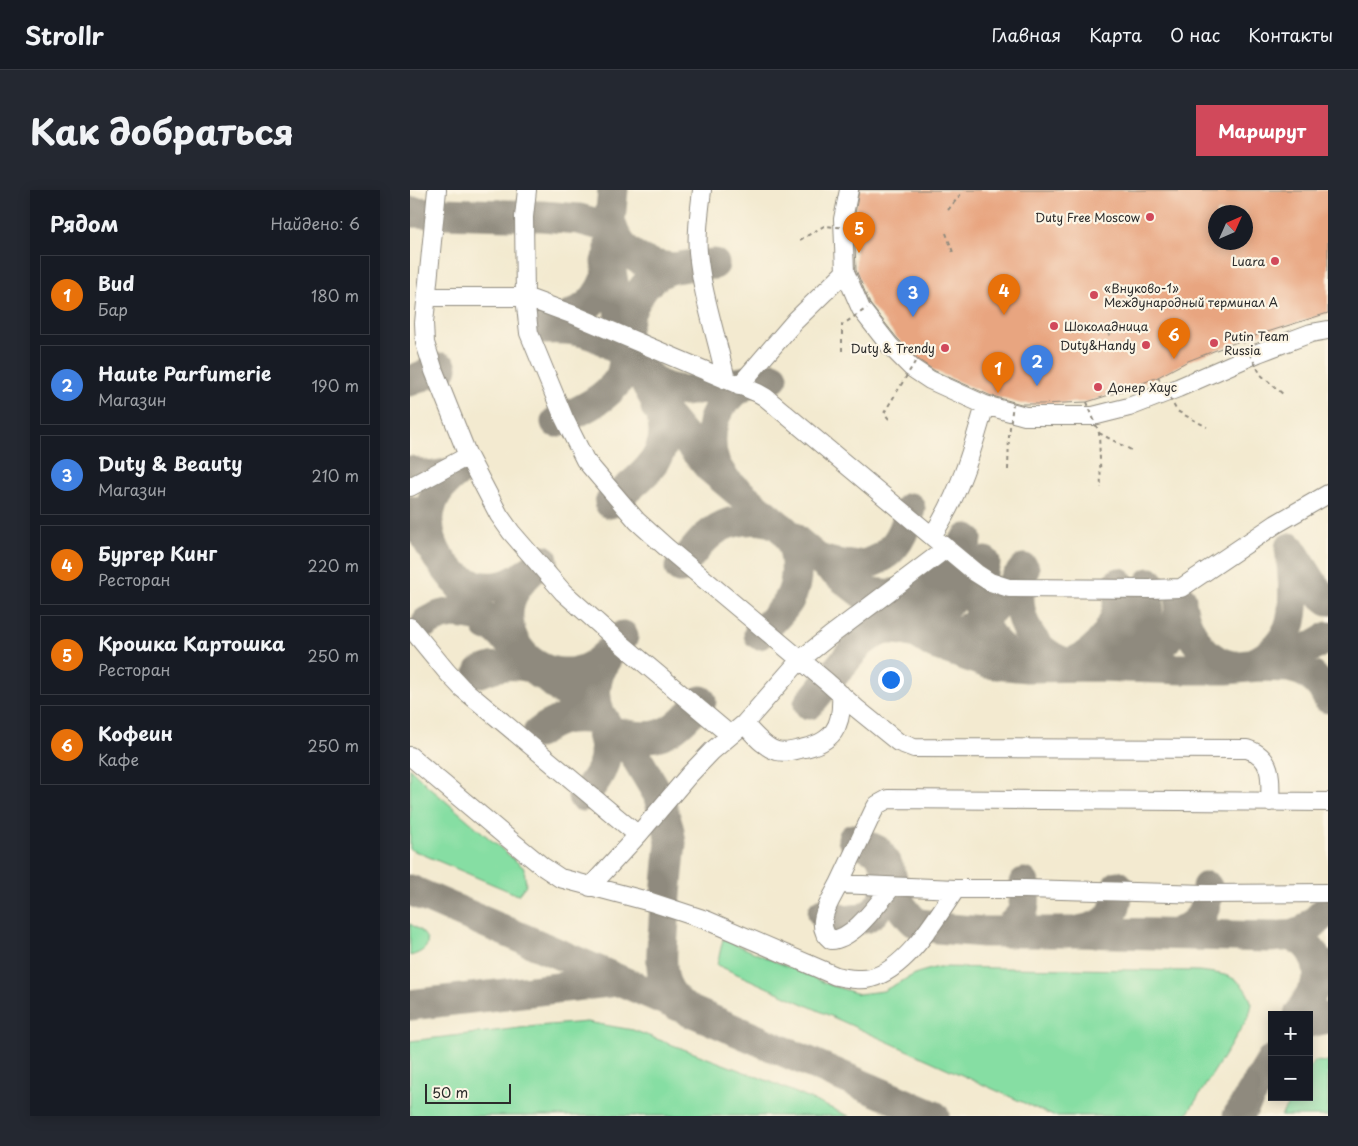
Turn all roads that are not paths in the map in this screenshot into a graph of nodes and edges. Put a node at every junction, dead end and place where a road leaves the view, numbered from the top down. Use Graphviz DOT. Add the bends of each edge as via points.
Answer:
graph roads {
  1 [pos="437,190"];
  2 [pos="527,190"];
  3 [pos="702,190"];
  4 [pos="850,190"];
  5 [pos="845,272"];
  6 [pos="427,297"];
  7 [pos="525,297"];
  8 [pos="1328,330"];
  9 [pos="732,383"];
  10 [pos="984,405"];
  11 [pos="468,456"];
  12 [pos="410,487"];
  13 [pos="1328,494"];
  14 [pos="932,536"];
  15 [pos="947,548"];
  16 [pos="410,627"];
  17 [pos="800,660"];
  18 [pos="841,694"];
  19 [pos="744,724"];
  20 [pos="730,735"];
  21 [pos="410,756"];
  22 [pos="1270,802"];
  23 [pos="1328,802"];
  24 [pos="638,835"];
  25 [pos="839,884"];
  26 [pos="590,887"];
  27 [pos="892,887"];
  28 [pos="956,889"];
  29 [pos="1328,893"];
  1 -- 6 [label="lane"];
  2 -- 7 [label="lane"];
  3 -- 9 [label="lane" via="698,252 704,291"];
  4 -- 5 [label="lane" via="843,219"];
  5 -- 9 [label="lane"];
  5 -- 10 [label="lane" via="861,309 912,368"];
  6 -- 7 [label="lane"];
  6 -- 11 [label="lane" via="425,343"];
  7 -- 9 [label="lane"];
  7 -- 17 [label="lane" via="530,333 564,418 585,460 637,521"];
  8 -- 10 [label="lane" via="1276,346 1129,407 1093,416 1025,416"];
  9 -- 14 [label="lane" via="765,397"];
  10 -- 14 [label="lane" via="958,490"];
  11 -- 12 [label="lane"];
  11 -- 20 [label="lane" via="507,527 563,592"];
  13 -- 15 [label="lane" via="1276,524 1181,588 1008,588 990,582"];
  14 -- 15 [label="lane"];
  15 -- 17 [label="lane"];
  16 -- 24 [label="lane" via="462,688"];
  17 -- 18 [label="lane"];
  17 -- 19 [label="lane"];
  18 -- 19 [label="lane" via="842,708 837,725 829,738 811,747 777,751"];
  18 -- 22 [label="lane" via="898,742 914,748 1247,749 1258,753 1267,763"];
  19 -- 20 [label="lane"];
  20 -- 24 [label="lane" via="689,775"];
  21 -- 26 [label="lane" via="542,866 560,878"];
  22 -- 23 [label="lane"];
  22 -- 25 [label="lane" via="888,799 877,805"];
  24 -- 26 [label="lane"];
  25 -- 27 [label="lane"];
  25 -- 27 [label="lane" via="822,922 824,933 831,940 848,935"];
  26 -- 28 [label="lane" via="706,920 836,976 854,980 871,978 895,966 930,928"];
  27 -- 28 [label="lane"];
  28 -- 29 [label="lane"];
}
